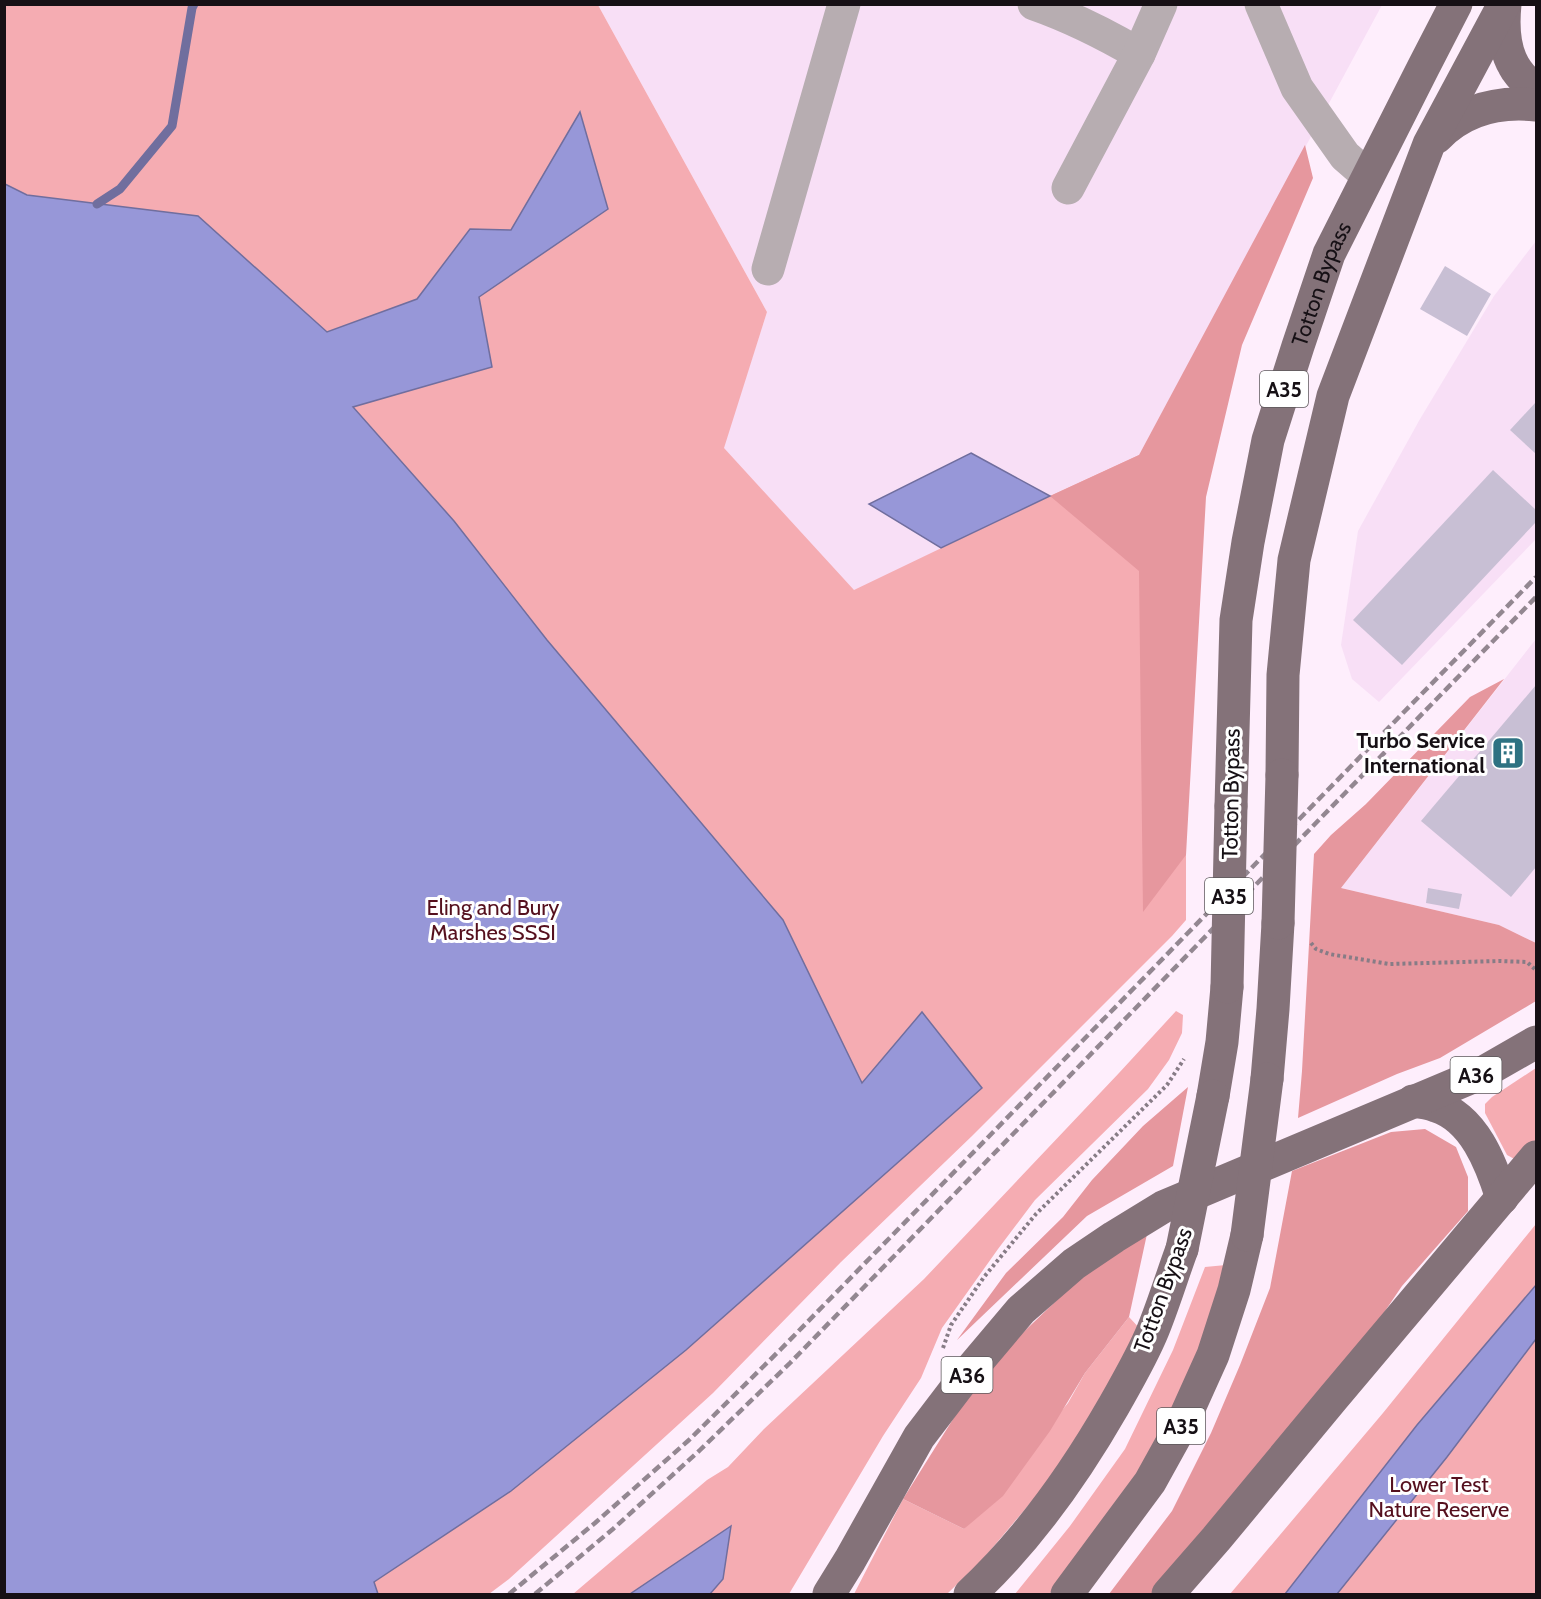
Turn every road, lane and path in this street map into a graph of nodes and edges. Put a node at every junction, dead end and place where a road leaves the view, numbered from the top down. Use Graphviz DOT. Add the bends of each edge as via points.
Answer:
graph roads {
  1 [pos="844,4"];
  2 [pos="1034,4"];
  3 [pos="1161,4"];
  4 [pos="1261,4"];
  5 [pos="1456,4"];
  6 [pos="1505,4"];
  7 [pos="1139,54"];
  8 [pos="1536,91"];
  9 [pos="1536,105"];
  10 [pos="1429,144"];
  11 [pos="1368,176"];
  12 [pos="1068,188"];
  13 [pos="768,269"];
  14 [pos="1278,923"];
  15 [pos="1536,970"];
  16 [pos="1536,1042"];
  17 [pos="1189,1050"];
  18 [pos="1413,1101"];
  19 [pos="1536,1157"];
  20 [pos="1502,1198"];
  21 [pos="940,1356"];
  22 [pos="829,1594"];
  23 [pos="970,1594"];
  24 [pos="1067,1594"];
  25 [pos="1168,1594"];
  1 -- 13 [label="lane"];
  2 -- 7 [label="lane"];
  3 -- 7 [label="lane"];
  4 -- 11 [label="lane" via="1298,88 1345,156"];
  5 -- 11 [label="main road, Totton Bypass / A35"];
  6 -- 8 [label="main road" via="1503,26 1513,66"];
  6 -- 10 [label="main road, A35"];
  7 -- 12 [label="lane"];
  9 -- 10 [label="main road" via="1495,105 1476,110 1445,128"];
  10 -- 14 [label="main road, A35, bridge" via="1333,396 1294,560 1283,675"];
  11 -- 23 [label="main road, Totton Bypass / A35, bridge" via="1329,255 1298,346 1268,441 1248,542 1236,620 1227,987 1222,1042 1182,1249 1153,1331 1095,1439 1049,1506"];
  14 -- 15 [label="path" via="1307,938 1316,950 1348,958 1389,964 1527,962"];
  14 -- 24 [label="main road, A35, bridge" via="1267,1078 1247,1235 1234,1290 1213,1355 1181,1426 1150,1482"];
  16 -- 18 [label="main road, A36" via="1482,1073"];
  17 -- 21 [label="path" via="1167,1084 1036,1214 984,1277 951,1325"];
  18 -- 20 [label="main road" via="1437,1106 1470,1130 1483,1149"];
  18 -- 22 [label="main road, A36" via="1163,1207 1074,1264 1021,1311 919,1437"];
  19 -- 20 [label="main road"];
  20 -- 25 [label="main road"];
}
